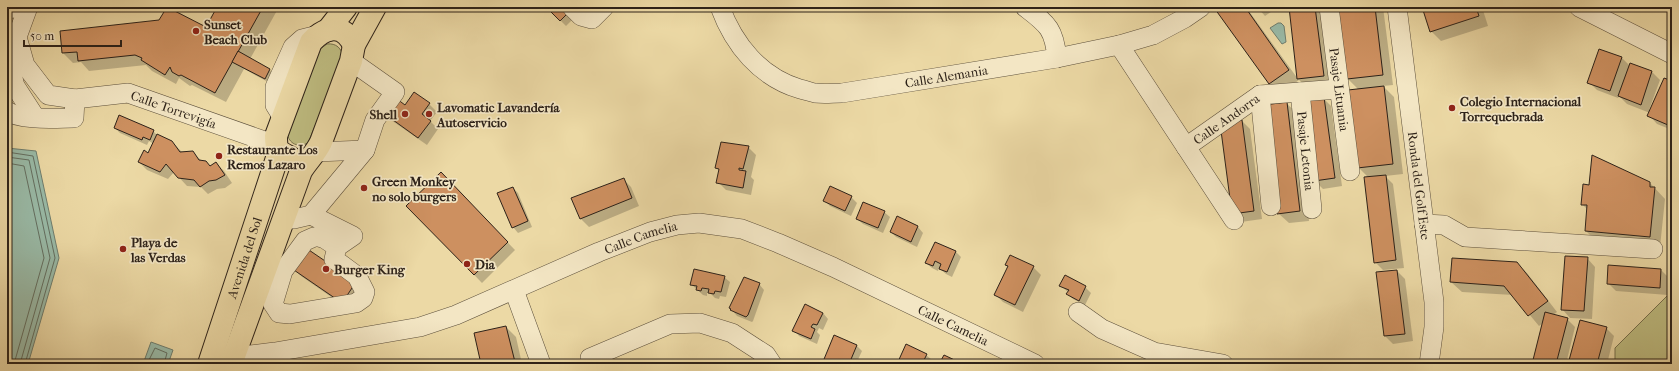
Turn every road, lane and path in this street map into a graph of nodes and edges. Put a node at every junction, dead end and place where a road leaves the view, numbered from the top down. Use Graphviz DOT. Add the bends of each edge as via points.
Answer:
graph roads {
  1 [pos="346,7"];
  2 [pos="375,7"];
  3 [pos="572,7"];
  4 [pos="604,7"];
  5 [pos="720,7"];
  6 [pos="1025,7"];
  7 [pos="1201,7"];
  8 [pos="1329,7"];
  9 [pos="1397,7"];
  10 [pos="1579,7"];
  11 [pos="15,10"];
  12 [pos="323,32"];
  13 [pos="1119,45"];
  14 [pos="353,53"];
  15 [pos="1672,54"];
  16 [pos="7,55"];
  17 [pos="1057,58"];
  18 [pos="1339,89"];
  19 [pos="1300,92"];
  20 [pos="1260,95"];
  21 [pos="75,99"];
  22 [pos="7,112"];
  23 [pos="35,117"];
  24 [pos="1186,147"];
  25 [pos="278,148"];
  26 [pos="365,150"];
  27 [pos="313,155"];
  28 [pos="1350,171"];
  29 [pos="1271,206"];
  30 [pos="1312,208"];
  31 [pos="311,215"];
  32 [pos="284,219"];
  33 [pos="1234,220"];
  34 [pos="1424,224"];
  35 [pos="338,247"];
  36 [pos="1653,249"];
  37 [pos="514,290"];
  38 [pos="1078,312"];
  39 [pos="274,358"];
  40 [pos="232,360"];
  41 [pos="209,364"];
  42 [pos="541,364"];
  43 [pos="590,364"];
  44 [pos="772,364"];
  45 [pos="1035,364"];
  46 [pos="1223,364"];
  47 [pos="1429,364"];
  1 -- 12 [label="main road"];
  2 -- 14 [label="main road"];
  3 -- 4 [label="street" via="581,16 592,19"];
  5 -- 17 [label="street, Calle Alemania" via="742,50 762,70 785,85 813,93 842,93"];
  6 -- 17 [label="street" via="1046,24 1056,41"];
  7 -- 13 [label="street, Calle Alemania" via="1153,35"];
  8 -- 18 [label="street, Pasaje Lituania"];
  9 -- 34 [label="street, Ronda del Golf Este"];
  10 -- 15 [label="street"];
  11 -- 21 [label="street, Calle Torrevigía" via="17,37 25,65 48,95"];
  12 -- 14 [label="main road" via="336,29 349,35"];
  12 -- 25 [label="main road, Avenida del Sol" via="311,42 276,136"];
  13 -- 17 [label="street, Calle Alemania"];
  13 -- 24 [label="street, Calle Andorra"];
  14 -- 26 [label="street" via="395,92 380,112"];
  14 -- 27 [label="main road, Avenida del Sol"];
  16 -- 23 [label="street" via="15,86"];
  18 -- 19 [label="street, Calle Andorra"];
  18 -- 28 [label="street, Pasaje Lituania"];
  19 -- 20 [label="street, Calle Andorra"];
  19 -- 30 [label="street, Pasaje Letonia"];
  20 -- 24 [label="street, Calle Andorra"];
  20 -- 29 [label="street"];
  21 -- 23 [label="street" via="74,118"];
  21 -- 25 [label="street, Calle Torrevigía" via="128,93"];
  22 -- 23 [label="street"];
  24 -- 33 [label="street, Calle Andorra"];
  25 -- 27 [label="main road" via="292,158"];
  25 -- 41 [label="main road, Avenida del Sol"];
  26 -- 27 [label="street"];
  26 -- 31 [label="street"];
  27 -- 32 [label="main road, Avenida del Sol" via="301,171"];
  31 -- 32 [label="street"];
  31 -- 35 [label="street" via="353,236"];
  32 -- 40 [label="main road, Avenida del Sol"];
  34 -- 36 [label="street" via="1444,225 1464,237"];
  34 -- 47 [label="street, Ronda del Golf Este" via="1434,302 1434,327"];
  35 -- 35 [label="street" via="319,237 305,241 283,271 273,304 279,313 290,314 356,303 363,298 365,292 357,276 334,259"];
  37 -- 39 [label="street, Calle Camelia" via="456,315 420,327"];
  37 -- 42 [label="street"];
  37 -- 45 [label="street, Calle Camelia" via="599,252 657,230 699,223 742,230 778,243"];
  38 -- 46 [label="street" via="1102,329 1154,352"];
  39 -- 40 [label="street, Calle Camelia"];
  43 -- 44 [label="street" via="590,358 670,324 700,323 732,333 766,355"];
}
